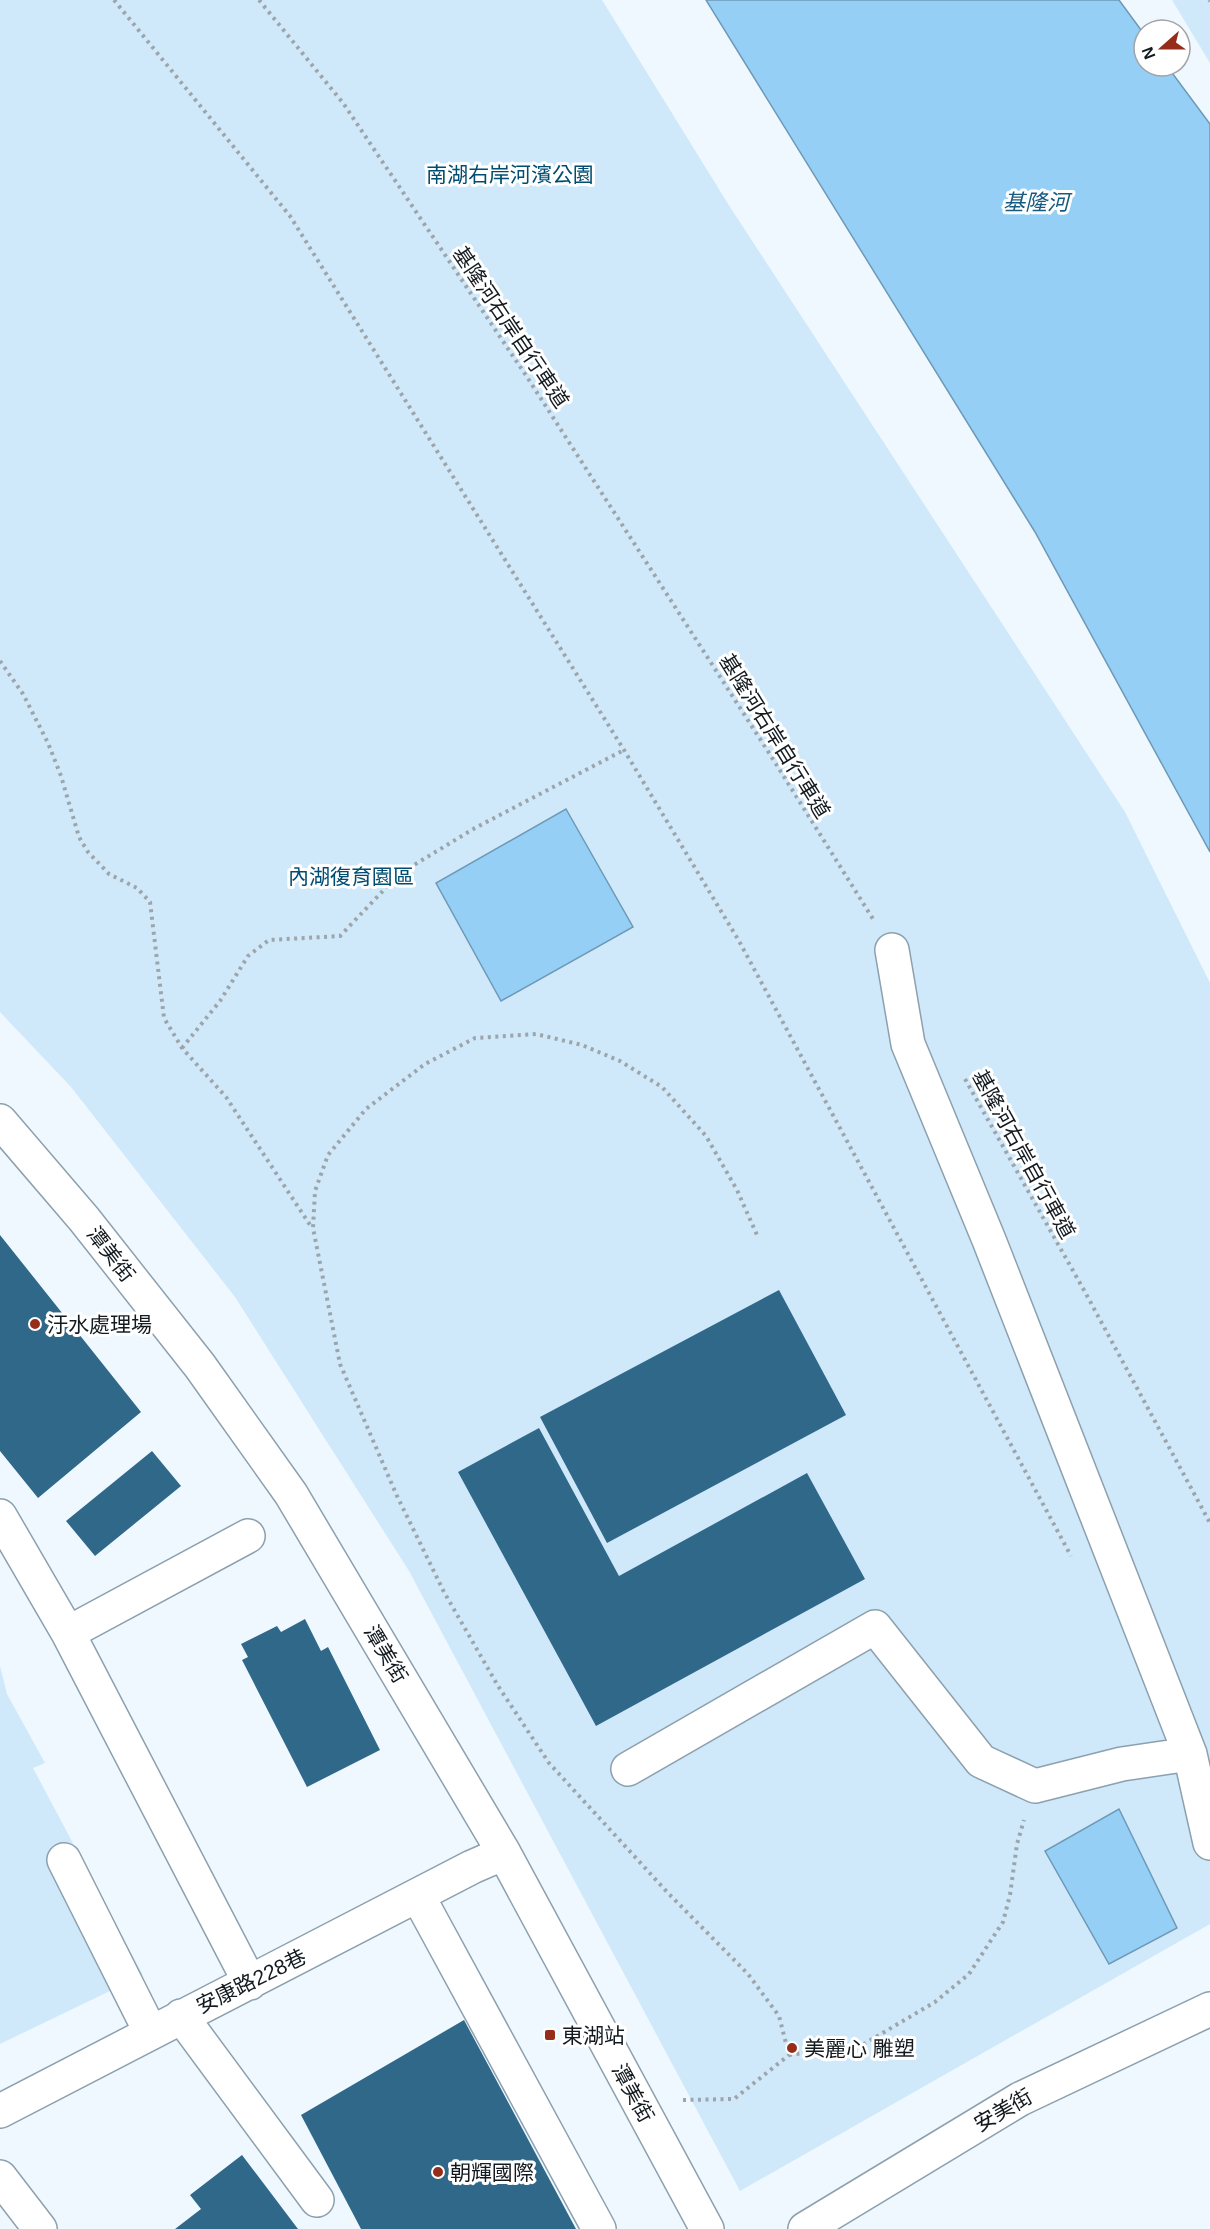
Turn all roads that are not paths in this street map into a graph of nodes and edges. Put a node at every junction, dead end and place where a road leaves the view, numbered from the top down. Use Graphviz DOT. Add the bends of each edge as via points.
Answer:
graph roads {
  1 [pos="892,950"];
  2 [pos="0,1121"];
  3 [pos="0,1516"];
  4 [pos="248,1536"];
  5 [pos="68,1633"];
  6 [pos="1190,1754"];
  7 [pos="628,1769"];
  8 [pos="1210,1843"];
  9 [pos="504,1853"];
  10 [pos="64,1860"];
  11 [pos="418,1896"];
  12 [pos="250,1983"];
  13 [pos="1210,2009"];
  14 [pos="181,2016"];
  15 [pos="152,2033"];
  16 [pos="0,2111"];
  17 [pos="0,2177"];
  18 [pos="317,2200"];
  19 [pos="40,2229"];
  20 [pos="599,2229"];
  21 [pos="707,2229"];
  22 [pos="805,2229"];
  1 -- 6 [label="street" via="908,1044"];
  2 -- 9 [label="street, 潭美街" via="84,1219 200,1366 291,1494"];
  3 -- 5 [label="street"];
  4 -- 5 [label="street"];
  5 -- 12 [label="street"];
  6 -- 7 [label="street" via="1122,1764 1035,1786 981,1761 875,1627"];
  6 -- 8 [label="street"];
  9 -- 11 [label="street, 安康路228巷"];
  9 -- 21 [label="street, 潭美街"];
  10 -- 15 [label="street"];
  11 -- 12 [label="street, 安康路228巷"];
  11 -- 20 [label="street"];
  12 -- 14 [label="street, 安康路228巷"];
  13 -- 22 [label="street, 安美街" via="1020,2099"];
  14 -- 15 [label="street, 安康路228巷"];
  14 -- 18 [label="street"];
  15 -- 16 [label="street, 安康路228巷"];
  17 -- 19 [label="street"];
}
